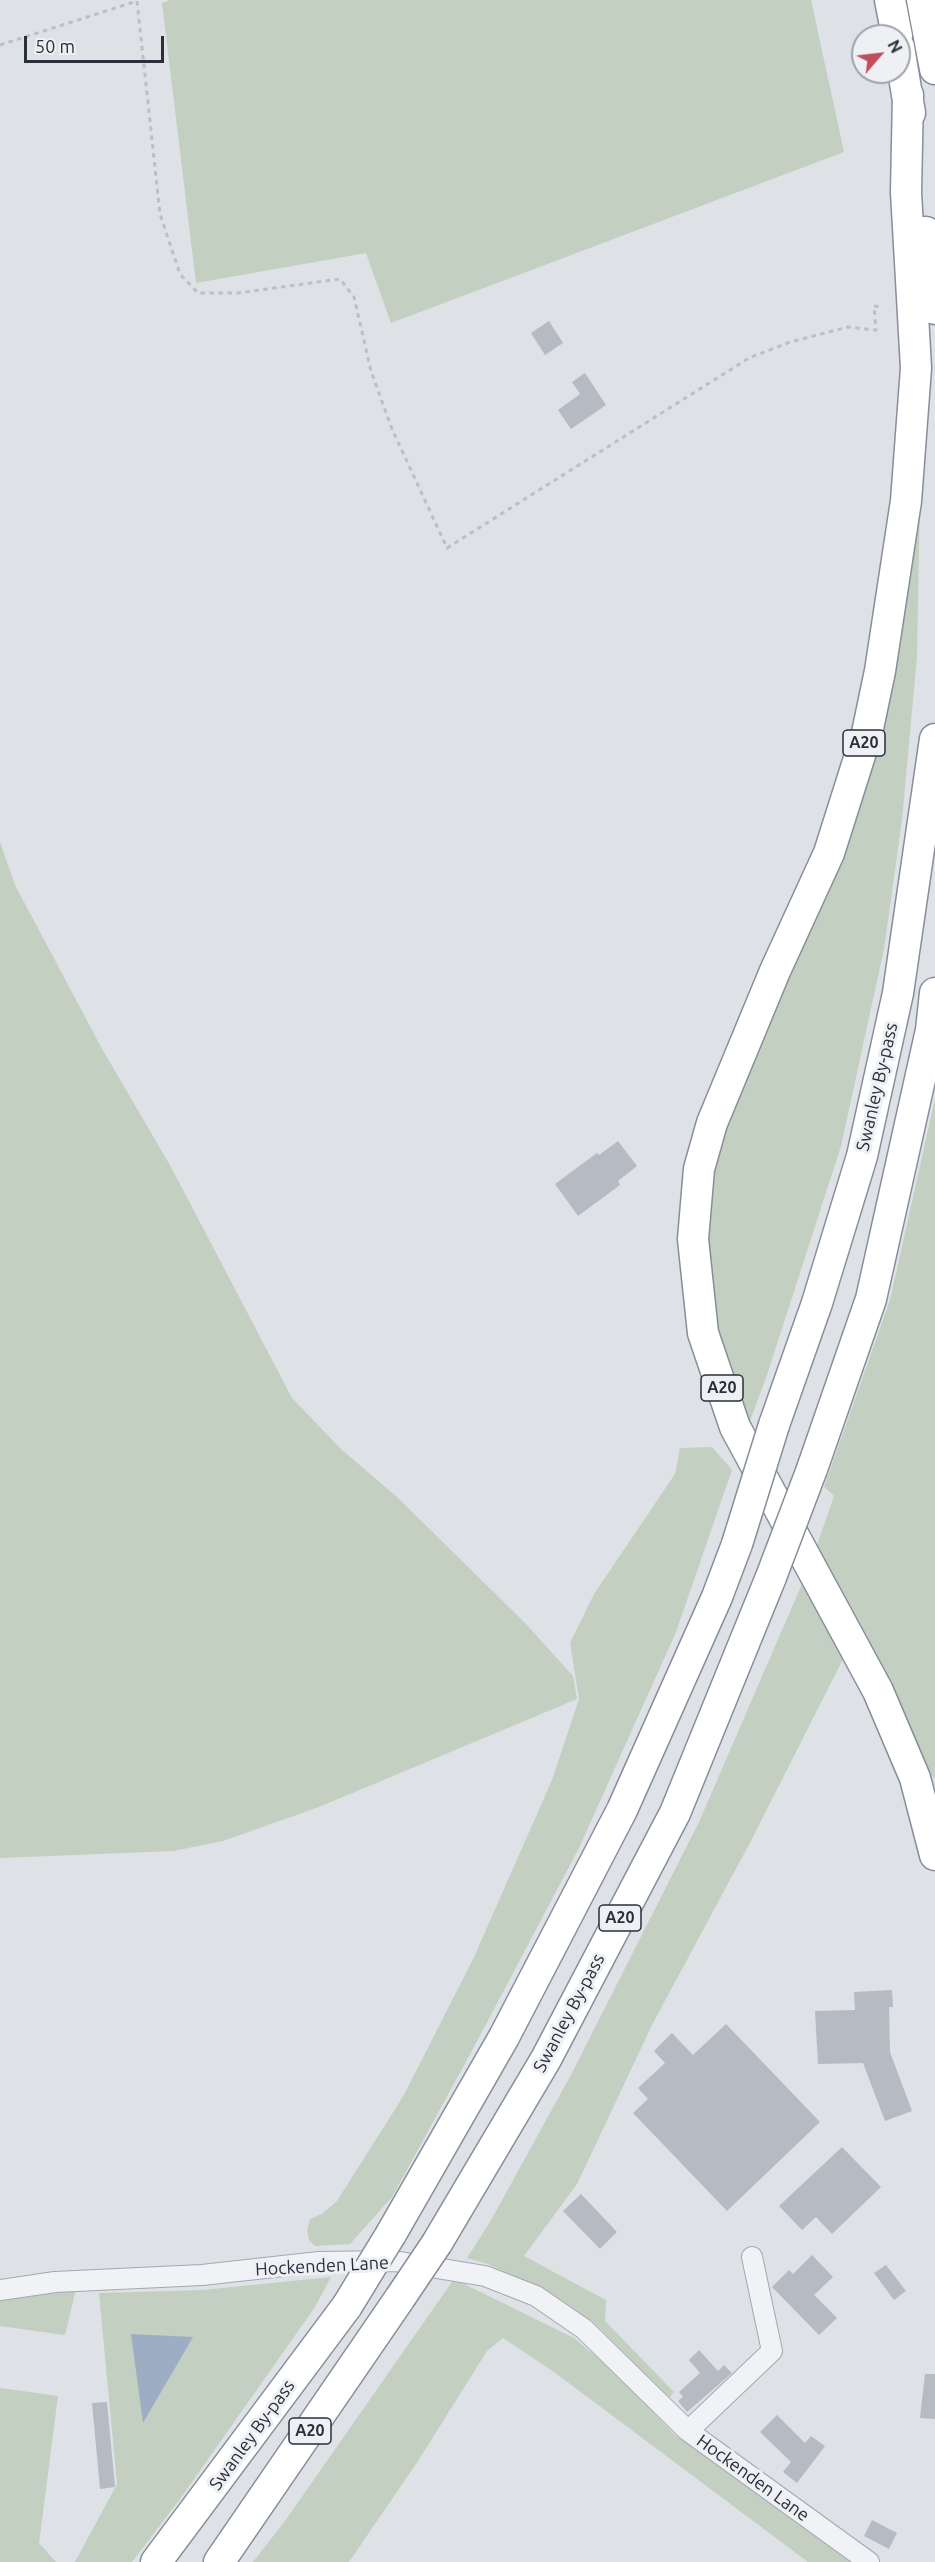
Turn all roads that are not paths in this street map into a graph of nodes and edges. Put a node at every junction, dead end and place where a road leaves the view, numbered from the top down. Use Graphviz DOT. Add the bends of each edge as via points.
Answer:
graph roads {
  1 [pos="891,0"];
  2 [pos="922,0"];
  3 [pos="928,0"];
  4 [pos="895,24"];
  5 [pos="931,40"];
  6 [pos="935,69"];
  7 [pos="906,84"];
  8 [pos="908,95"];
  9 [pos="935,309"];
  10 [pos="935,739"];
  11 [pos="935,993"];
  12 [pos="925,1785"];
  13 [pos="935,1855"];
  14 [pos="752,2257"];
  15 [pos="0,2290"];
  16 [pos="688,2431"];
  17 [pos="156,2562"];
  18 [pos="219,2562"];
  19 [pos="869,2562"];
  1 -- 4 [label="highway"];
  2 -- 5 [label="highway"];
  3 -- 5 [label="highway"];
  5 -- 6 [label="highway"];
  7 -- 8 [label="highway, A20"];
  8 -- 9 [label="highway, A20"];
  8 -- 12 [label="highway, A20" via="906,192 916,368 906,501 878,681 867,733 829,854 712,1123 699,1168 693,1239 703,1333 735,1427 879,1691"];
  10 -- 17 [label="highway, Swanley By-pass / A20, bridge" via="898,993 862,1156 817,1303 717,1597 622,1810 504,2037 391,2234 347,2306"];
  11 -- 18 [label="highway, Swanley By-pass / A20, bridge" via="931,1030 871,1299 771,1577 675,1813 546,2059 437,2243"];
  12 -- 13 [label="highway, A20"];
  14 -- 16 [label="street" via="772,2351"];
  15 -- 16 [label="street, Hockenden Lane" via="55,2282 202,2274 320,2262 394,2261 485,2276 536,2296 585,2329"];
  16 -- 19 [label="street, Hockenden Lane"];
}
